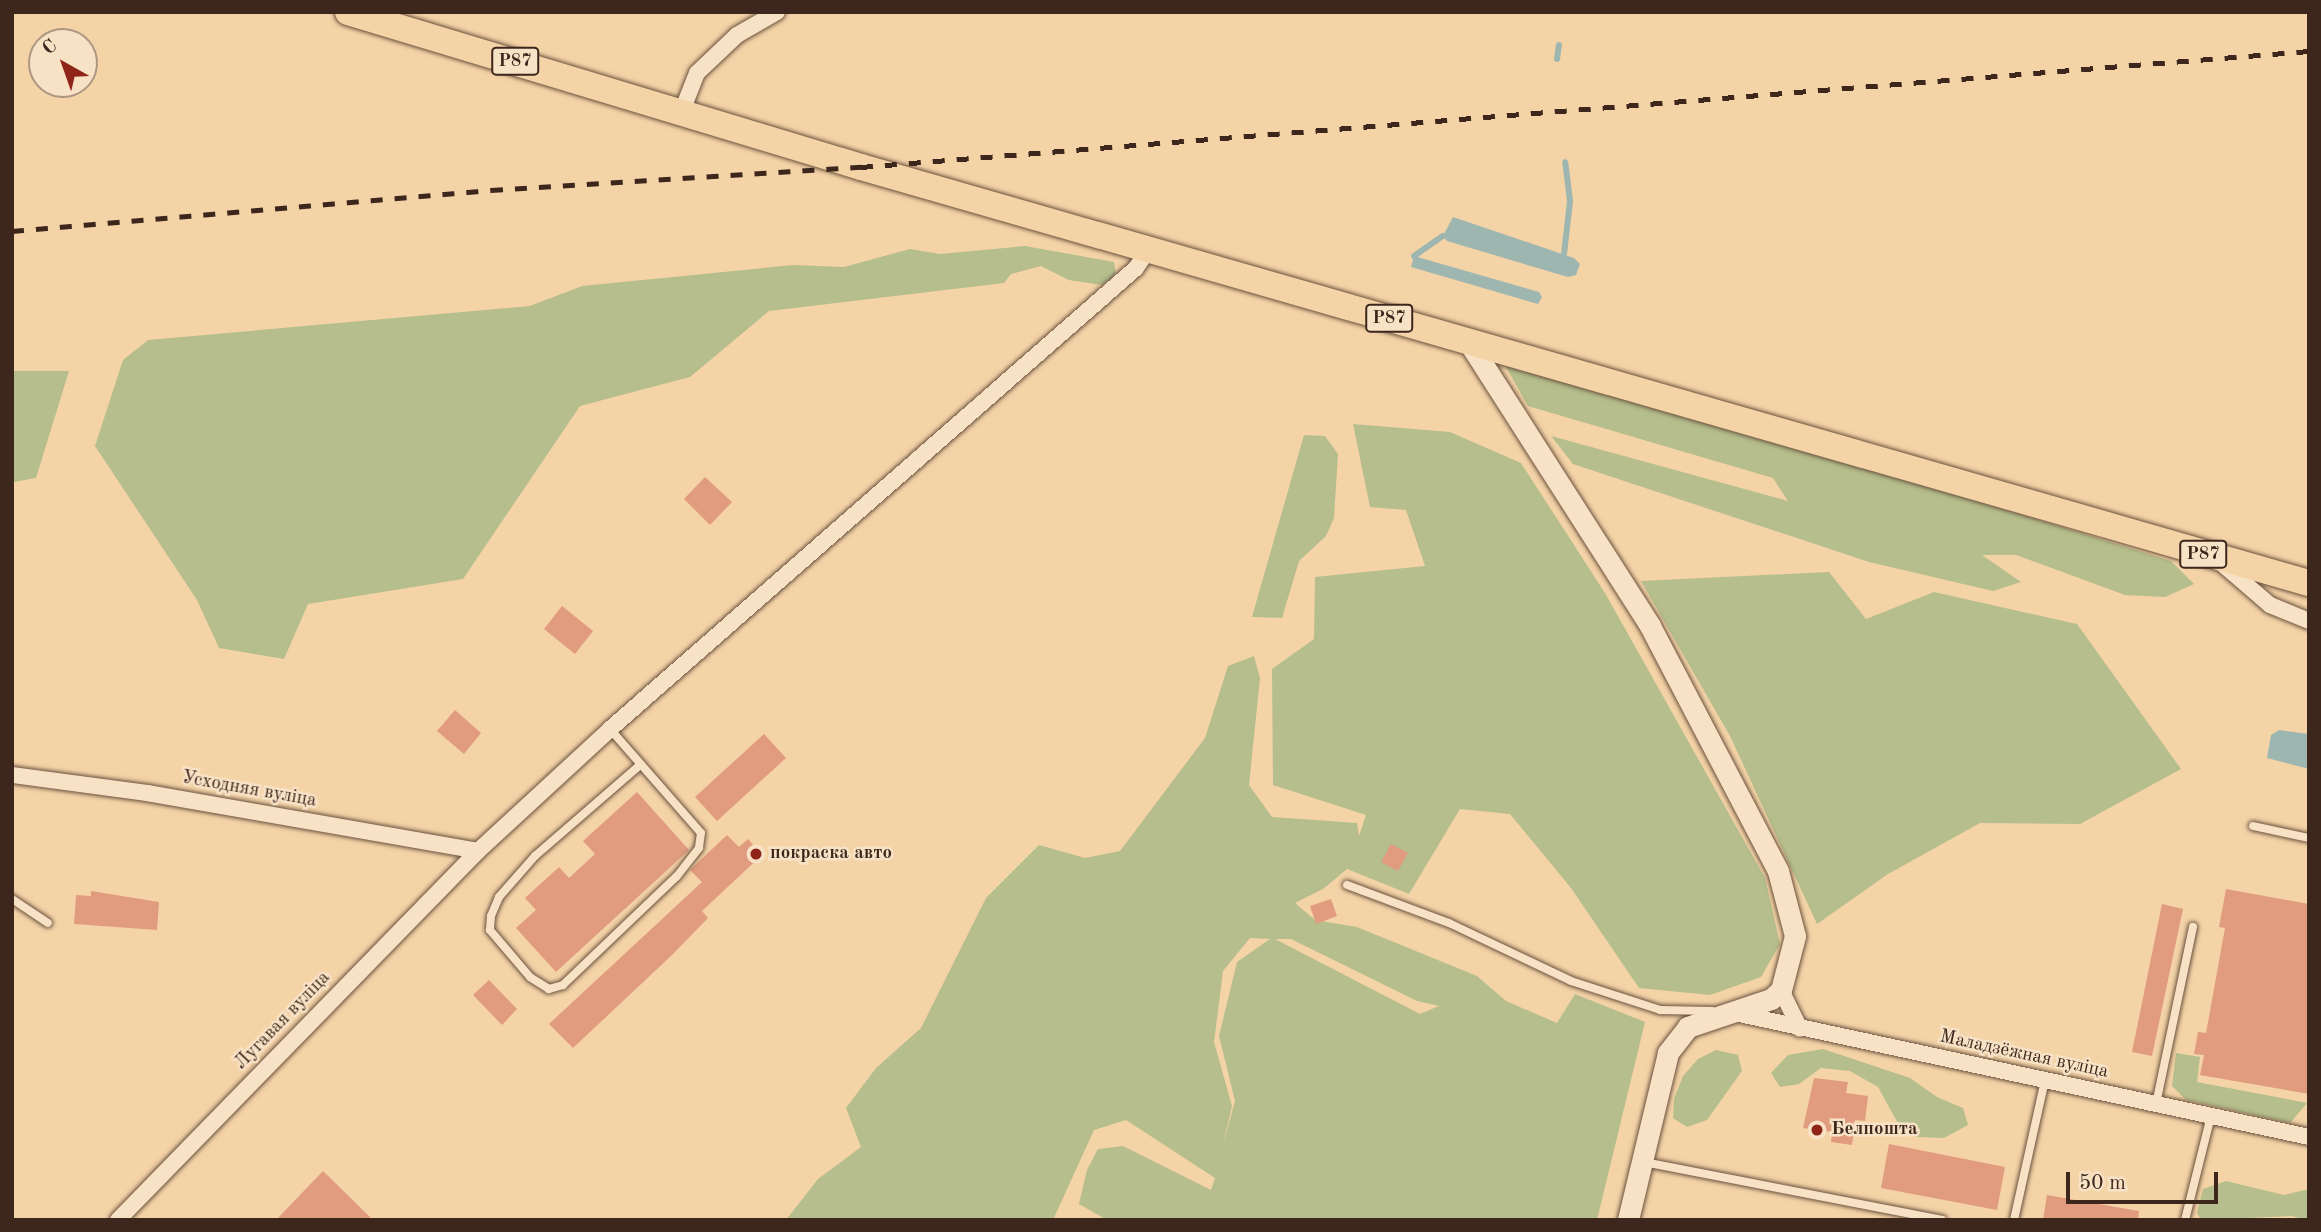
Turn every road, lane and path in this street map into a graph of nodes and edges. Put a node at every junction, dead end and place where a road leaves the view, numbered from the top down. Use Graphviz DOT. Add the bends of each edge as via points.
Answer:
graph roads {
  1 [pos="348,12"];
  2 [pos="777,12"];
  3 [pos="682,111"];
  4 [pos="1149,248"];
  5 [pos="1468,341"];
  6 [pos="2215,558"];
  7 [pos="2309,583"];
  8 [pos="2309,621"];
  9 [pos="610,729"];
  10 [pos="639,766"];
  11 [pos="12,775"];
  12 [pos="2253,827"];
  13 [pos="2309,838"];
  14 [pos="478,851"];
  15 [pos="1347,885"];
  16 [pos="12,900"];
  17 [pos="48,923"];
  18 [pos="2193,927"];
  19 [pos="1781,990"];
  20 [pos="1730,1012"];
  21 [pos="1800,1029"];
  22 [pos="2045,1080"];
  23 [pos="2156,1104"];
  24 [pos="2211,1116"];
  25 [pos="2309,1137"];
  26 [pos="1641,1162"];
  27 [pos="118,1220"];
  28 [pos="1628,1220"];
  29 [pos="1942,1220"];
  30 [pos="2014,1220"];
  31 [pos="2185,1220"];
  1 -- 3 [label="main road, Р87"];
  2 -- 3 [label="street" via="737,35 697,73"];
  3 -- 4 [label="main road, Р87"];
  4 -- 5 [label="main road, Р87"];
  4 -- 9 [label="street, Лугавая вуліца" via="1136,268"];
  5 -- 6 [label="main road, Р87"];
  5 -- 19 [label="street" via="1650,626 1778,871 1795,936"];
  6 -- 7 [label="main road, Р87"];
  6 -- 8 [label="street" via="2270,606"];
  9 -- 10 [label="lane"];
  9 -- 14 [label="street, Лугавая вуліца"];
  10 -- 10 [label="lane" via="701,834 699,848 677,876 563,985 549,989 530,976 490,930 491,916 499,897 535,856"];
  11 -- 14 [label="street, Усходняя вуліца" via="147,793"];
  12 -- 13 [label="lane"];
  14 -- 27 [label="street, Лугавая вуліца"];
  15 -- 20 [label="lane" via="1449,923 1571,981 1660,1010"];
  16 -- 17 [label="lane"];
  18 -- 23 [label="lane"];
  19 -- 20 [label="street" via="1759,1006"];
  19 -- 21 [label="street"];
  20 -- 21 [label="street, Маладзёжная вуліца"];
  20 -- 26 [label="street" via="1688,1027 1668,1053"];
  21 -- 22 [label="street, Маладзёжная вуліца"];
  22 -- 23 [label="street, Маладзёжная вуліца"];
  22 -- 30 [label="lane"];
  23 -- 24 [label="street, Маладзёжная вуліца"];
  24 -- 25 [label="street, Маладзёжная вуліца"];
  24 -- 31 [label="lane"];
  26 -- 28 [label="street"];
  26 -- 29 [label="lane"];
}
